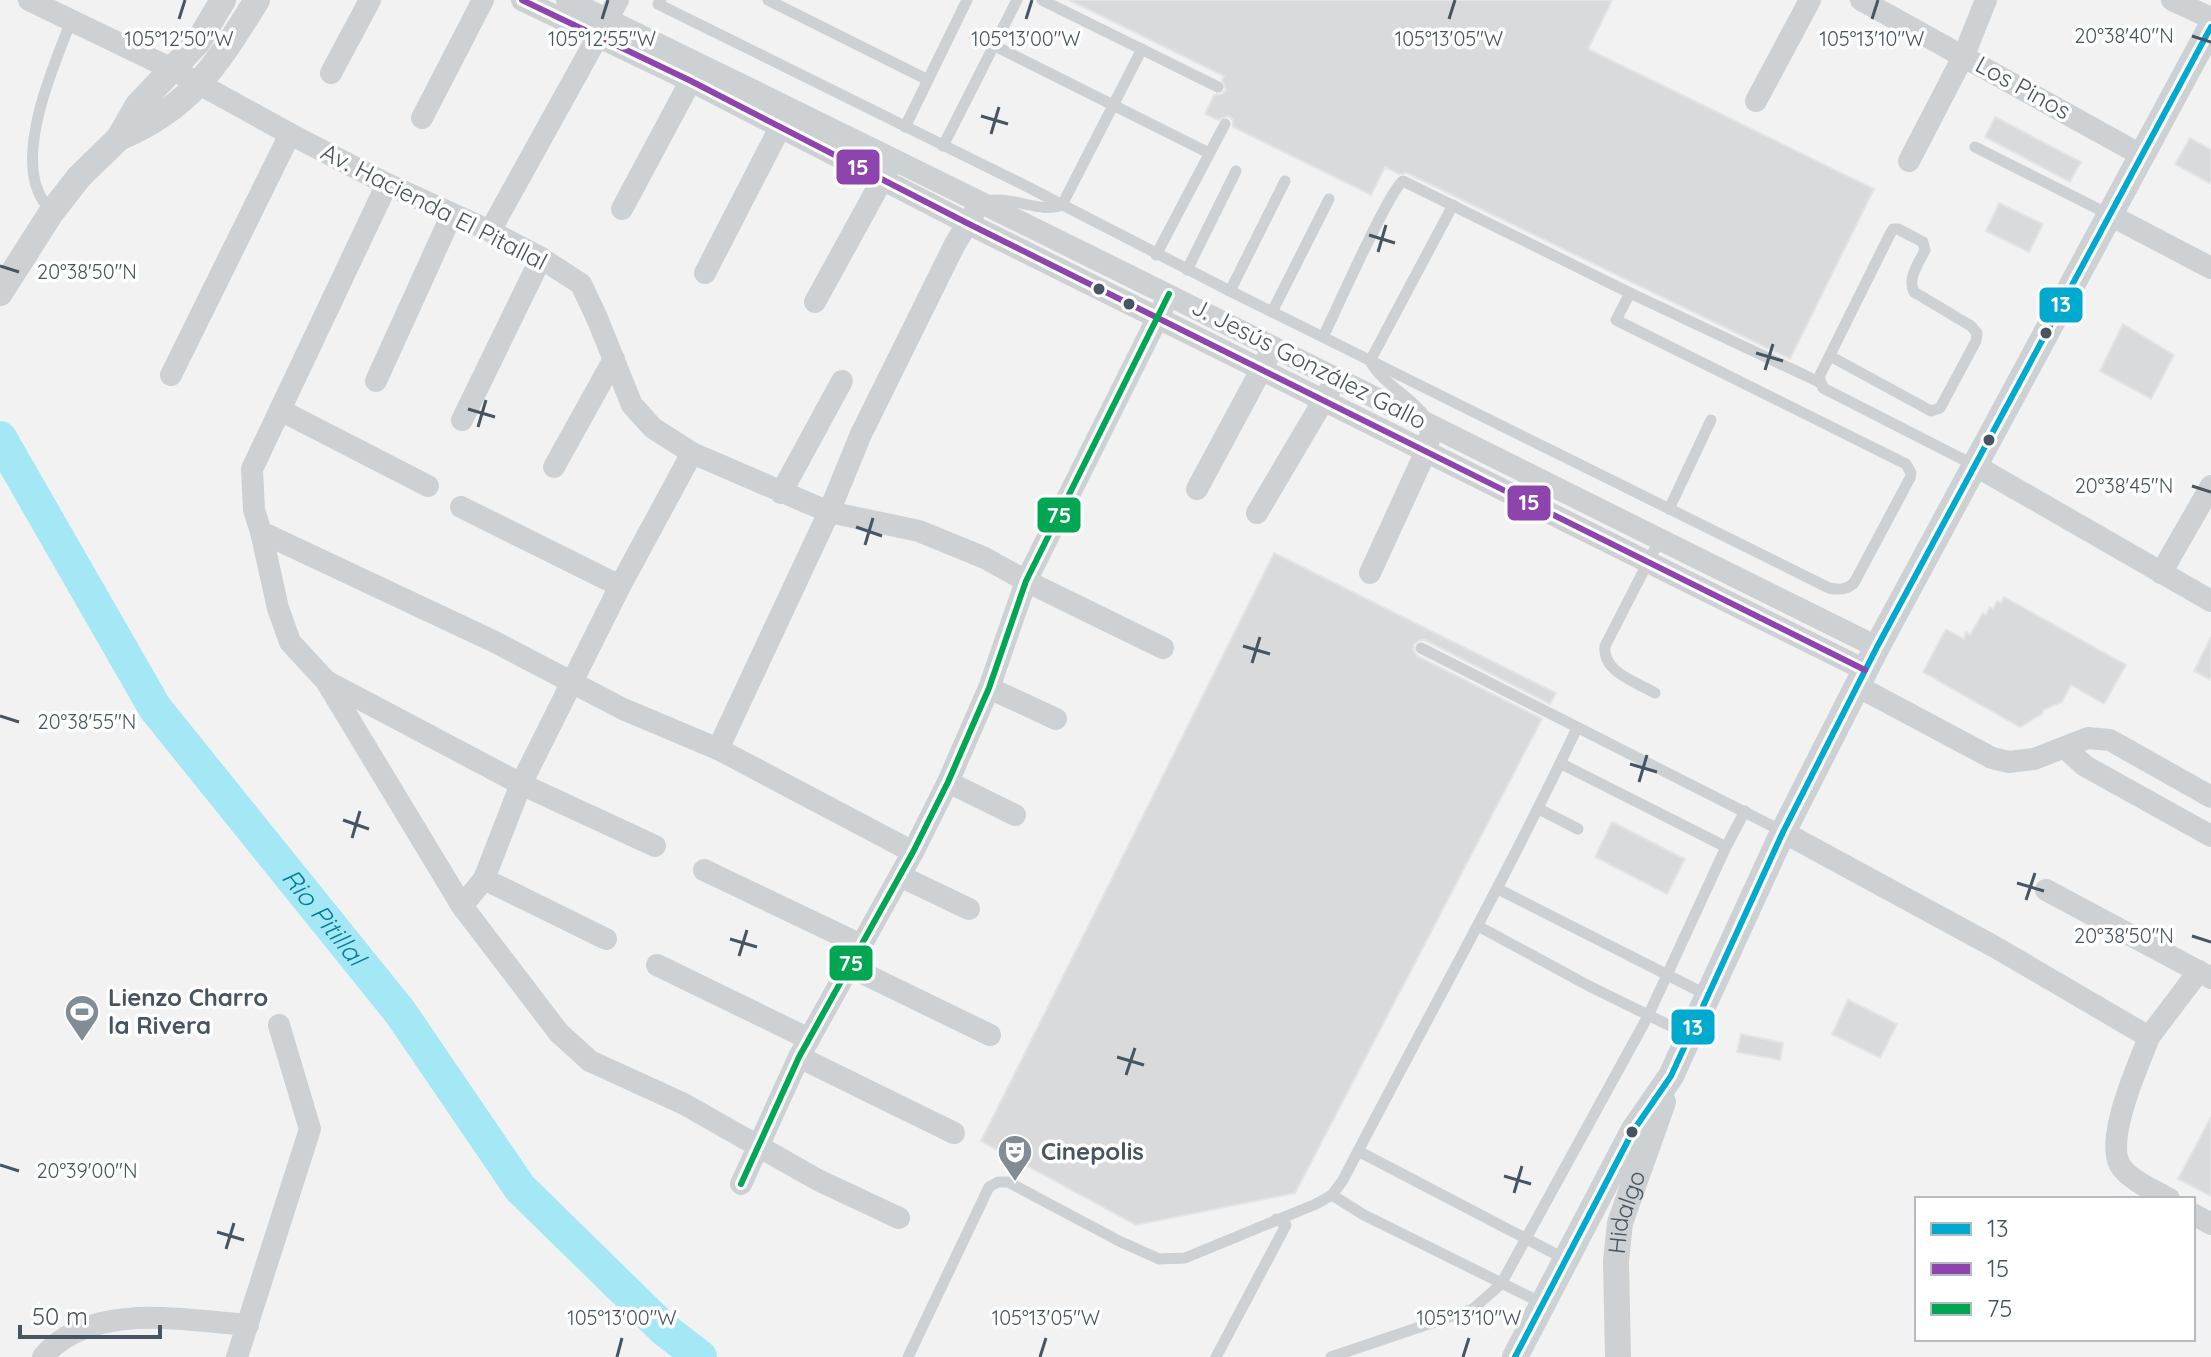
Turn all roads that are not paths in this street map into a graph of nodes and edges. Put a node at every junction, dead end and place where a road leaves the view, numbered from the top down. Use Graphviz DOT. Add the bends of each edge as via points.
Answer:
graph roads {
  1 [pos="29,0"];
  2 [pos="223,0"];
  3 [pos="257,0"];
  4 [pos="370,0"];
  5 [pos="483,0"];
  6 [pos="522,0"];
  7 [pos="567,0"];
  8 [pos="661,0"];
  9 [pos="967,0"];
  10 [pos="1017,0"];
  11 [pos="1042,0"];
  12 [pos="1810,0"];
  13 [pos="1861,0"];
  14 [pos="1986,0"];
  15 [pos="2172,0"];
  16 [pos="772,1"];
  17 [pos="607,18"];
  18 [pos="2211,18"];
  19 [pos="71,21"];
  20 [pos="2211,27"];
  21 [pos="993,45"];
  22 [pos="1142,49"];
  23 [pos="1964,55"];
  24 [pos="174,70"];
  25 [pos="331,73"];
  26 [pos="695,73"];
  27 [pos="928,80"];
  28 [pos="200,84"];
  29 [pos="1218,87"];
  30 [pos="1756,101"];
  31 [pos="1113,105"];
  32 [pos="785,117"];
  33 [pos="422,118"];
  34 [pos="1225,124"];
  35 [pos="905,127"];
  36 [pos="290,134"];
  37 [pos="119,138"];
  38 [pos="943,146"];
  39 [pos="1975,147"];
  40 [pos="1209,153"];
  41 [pos="2141,155"];
  42 [pos="894,158"];
  43 [pos="1909,161"];
  44 [pos="1236,171"];
  45 [pos="882,179"];
  46 [pos="1285,181"];
  47 [pos="387,184"];
  48 [pos="1329,199"];
  49 [pos="982,202"];
  50 [pos="1062,205"];
  51 [pos="1453,205"];
  52 [pos="622,209"];
  53 [pos="51,213"];
  54 [pos="452,214"];
  55 [pos="2108,214"];
  56 [pos="967,223"];
  57 [pos="490,231"];
  58 [pos="1156,255"];
  59 [pos="541,258"];
  60 [pos="2211,268"];
  61 [pos="1187,270"];
  62 [pos="705,273"];
  63 [pos="1230,291"];
  64 [pos="0,293"];
  65 [pos="1630,293"];
  66 [pos="1169,294"];
  67 [pos="815,302"];
  68 [pos="1272,312"];
  69 [pos="1158,318"];
  70 [pos="1323,337"];
  71 [pos="1273,349"];
  72 [pos="1830,356"];
  73 [pos="614,359"];
  74 [pos="1370,361"];
  75 [pos="1261,369"];
  76 [pos="171,375"];
  77 [pos="1336,379"];
  78 [pos="376,381"];
  79 [pos="842,381"];
  80 [pos="1819,382"];
  81 [pos="1324,399"];
  82 [pos="280,410"];
  83 [pos="462,420"];
  84 [pos="1711,420"];
  85 [pos="1433,427"];
  86 [pos="1426,451"];
  87 [pos="692,453"];
  88 [pos="1976,466"];
  89 [pos="554,467"];
  90 [pos="428,486"];
  91 [pos="2211,486"];
  92 [pos="1197,489"];
  93 [pos="781,493"];
  94 [pos="461,507"];
  95 [pos="1669,509"];
  96 [pos="829,512"];
  97 [pos="1257,513"];
  98 [pos="261,532"];
  99 [pos="1660,539"];
  100 [pos="1649,561"];
  101 [pos="1370,573"];
  102 [pos="2161,573"];
  103 [pos="1026,581"];
  104 [pos="620,586"];
  105 [pos="2211,601"];
  106 [pos="1163,648"];
  107 [pos="1421,648"];
  108 [pos="1867,667"];
  109 [pos="326,681"];
  110 [pos="571,683"];
  111 [pos="989,688"];
  112 [pos="1655,693"];
  113 [pos="1056,719"];
  114 [pos="1577,728"];
  115 [pos="2065,748"];
  116 [pos="718,749"];
  117 [pos="1560,763"];
  118 [pos="948,782"];
  119 [pos="521,784"];
  120 [pos="2211,797"];
  121 [pos="1539,809"];
  122 [pos="1745,811"];
  123 [pos="1015,815"];
  124 [pos="1578,829"];
  125 [pos="1783,832"];
  126 [pos="2211,836"];
  127 [pos="655,846"];
  128 [pos="1726,847"];
  129 [pos="913,852"];
  130 [pos="704,870"];
  131 [pos="900,876"];
  132 [pos="484,879"];
  133 [pos="1498,889"];
  134 [pos="2046,890"];
  135 [pos="462,906"];
  136 [pos="969,909"];
  137 [pos="1478,926"];
  138 [pos="606,939"];
  139 [pos="861,945"];
  140 [pos="657,965"];
  141 [pos="848,966"];
  142 [pos="2205,974"];
  143 [pos="1667,976"];
  144 [pos="1707,996"];
  145 [pos="1648,1016"];
  146 [pos="279,1025"];
  147 [pos="990,1035"];
  148 [pos="1689,1035"];
  149 [pos="2149,1037"];
  150 [pos="804,1048"];
  151 [pos="1671,1076"];
  152 [pos="954,1133"];
  153 [pos="758,1147"];
  154 [pos="1358,1151"];
  155 [pos="741,1184"];
  156 [pos="1332,1195"];
  157 [pos="2166,1197"];
  158 [pos="899,1218"];
  159 [pos="1276,1219"];
  160 [pos="1526,1239"];
  161 [pos="1567,1260"];
  162 [pos="1501,1284"];
  163 [pos="1544,1304"];
  164 [pos="248,1325"];
  165 [pos="43,1357"];
  166 [pos="237,1357"];
  167 [pos="908,1357"];
  168 [pos="1216,1357"];
  169 [pos="1331,1357"];
  170 [pos="1515,1357"];
  171 [pos="1618,1357"];
  1 -- 19 [label="street, Av. Hacienda El Pitallal"];
  2 -- 24 [label="street"];
  3 -- 28 [label="street"];
  4 -- 25 [label="street"];
  5 -- 33 [label="street"];
  6 -- 17 [label="street, J. Jesús González Gallo"];
  7 -- 17 [label="street, J. Jesús González Gallo"];
  8 -- 35 [label="lane" via="658,4"];
  9 -- 27 [label="lane"];
  10 -- 21 [label="lane"];
  11 -- 22 [label="lane"];
  12 -- 30 [label="street"];
  13 -- 23 [label="street, Los Pinos"];
  14 -- 23 [label="street"];
  15 -- 18 [label="street"];
  16 -- 27 [label="lane"];
  17 -- 26 [label="street, J. Jesús González Gallo"];
  17 -- 57 [label="street"];
  19 -- 24 [label="street, Av. Hacienda El Pitallal"];
  19 -- 53 [label="lane" via="35,137 38,191"];
  20 -- 41 [label="street"];
  21 -- 31 [label="lane"];
  21 -- 38 [label="lane"];
  22 -- 29 [label="lane"];
  22 -- 31 [label="lane"];
  23 -- 41 [label="street, Los Pinos"];
  23 -- 43 [label="street"];
  24 -- 28 [label="street, Av. Hacienda El Pitallal"];
  24 -- 37 [label="street" via="138,105"];
  26 -- 32 [label="street, J. Jesús González Gallo"];
  26 -- 52 [label="street"];
  27 -- 35 [label="lane"];
  28 -- 36 [label="street, Av. Hacienda El Pitallal"];
  28 -- 37 [label="street" via="147,126"];
  31 -- 40 [label="lane"];
  31 -- 50 [label="lane"];
  32 -- 42 [label="street, J. Jesús González Gallo"];
  32 -- 45 [label="street, J. Jesús González Gallo"];
  32 -- 62 [label="street"];
  34 -- 40 [label="lane"];
  35 -- 38 [label="lane"];
  36 -- 47 [label="street, Av. Hacienda El Pitallal"];
  36 -- 76 [label="street"];
  37 -- 53 [label="street"];
  38 -- 50 [label="lane"];
  39 -- 55 [label="lane"];
  40 -- 58 [label="lane"];
  41 -- 55 [label="street"];
  42 -- 45 [label="street"];
  42 -- 49 [label="street, J. Jesús González Gallo"];
  44 -- 61 [label="lane"];
  45 -- 56 [label="street, J. Jesús González Gallo"];
  45 -- 67 [label="street"];
  46 -- 63 [label="lane"];
  47 -- 54 [label="street, Av. Hacienda El Pitallal"];
  47 -- 82 [label="street"];
  48 -- 68 [label="lane"];
  49 -- 50 [label="lane" via="1007,199 1049,209"];
  49 -- 56 [label="street"];
  49 -- 66 [label="street, J. Jesús González Gallo"];
  50 -- 58 [label="lane"];
  51 -- 65 [label="lane"];
  51 -- 70 [label="lane" via="1406,181 1398,183"];
  51 -- 74 [label="lane"];
  53 -- 64 [label="street"];
  54 -- 57 [label="street, Av. Hacienda El Pitallal"];
  54 -- 78 [label="street"];
  55 -- 60 [label="street"];
  55 -- 88 [label="street"];
  56 -- 69 [label="street, J. Jesús González Gallo"];
  56 -- 96 [label="street" via="861,434"];
  57 -- 59 [label="street, Av. Hacienda El Pitallal"];
  58 -- 61 [label="lane"];
  59 -- 73 [label="street, Av. Hacienda El Pitallal" via="581,284"];
  59 -- 83 [label="street"];
  61 -- 63 [label="lane"];
  63 -- 68 [label="lane"];
  65 -- 80 [label="lane"];
  65 -- 95 [label="lane" via="1616,320 1906,464 1911,473 1854,583 1838,590"];
  66 -- 69 [label="street"];
  66 -- 71 [label="street, J. Jesús González Gallo"];
  68 -- 70 [label="lane"];
  69 -- 75 [label="street, J. Jesús González Gallo"];
  69 -- 103 [label="street"];
  70 -- 74 [label="lane"];
  71 -- 75 [label="street"];
  71 -- 77 [label="street, J. Jesús González Gallo"];
  72 -- 72 [label="lane" via="1890,234 1898,229 1925,246 1911,282 1914,292 1977,333 1936,411"];
  72 -- 80 [label="lane"];
  73 -- 87 [label="street, Av. Hacienda El Pitallal" via="632,405 653,428"];
  73 -- 89 [label="street"];
  74 -- 85 [label="lane"];
  74 -- 95 [label="lane"];
  75 -- 81 [label="street, J. Jesús González Gallo"];
  75 -- 92 [label="street"];
  77 -- 81 [label="street"];
  77 -- 85 [label="street, J. Jesús González Gallo"];
  79 -- 93 [label="street"];
  80 -- 88 [label="lane"];
  81 -- 86 [label="street, J. Jesús González Gallo"];
  81 -- 97 [label="street"];
  82 -- 90 [label="street"];
  82 -- 98 [label="street" via="252,469"];
  84 -- 95 [label="lane"];
  85 -- 86 [label="street"];
  85 -- 99 [label="street, J. Jesús González Gallo"];
  86 -- 100 [label="street, J. Jesús González Gallo"];
  86 -- 101 [label="street"];
  87 -- 93 [label="street, Av. Hacienda El Pitallal"];
  87 -- 104 [label="street"];
  88 -- 102 [label="street"];
  88 -- 108 [label="street"];
  91 -- 102 [label="street"];
  93 -- 96 [label="street, Av. Hacienda El Pitallal"];
  94 -- 104 [label="street"];
  96 -- 103 [label="street, Av. Hacienda El Pitallal" via="919,531"];
  96 -- 116 [label="street"];
  98 -- 109 [label="street" via="290,642"];
  98 -- 110 [label="street"];
  99 -- 100 [label="lane"];
  99 -- 108 [label="street, J. Jesús González Gallo"];
  100 -- 108 [label="street, J. Jesús González Gallo"];
  100 -- 112 [label="lane" via="1604,656 1609,667"];
  102 -- 105 [label="street"];
  103 -- 106 [label="street, Av. Hacienda El Pitallal"];
  103 -- 111 [label="street"];
  104 -- 110 [label="street"];
  107 -- 114 [label="lane"];
  108 -- 115 [label="street" via="1992,758 2034,759"];
  108 -- 125 [label="street"];
  109 -- 119 [label="street"];
  109 -- 135 [label="street"];
  110 -- 116 [label="street"];
  110 -- 119 [label="street"];
  111 -- 113 [label="street"];
  111 -- 118 [label="street"];
  114 -- 117 [label="lane"];
  114 -- 122 [label="lane"];
  115 -- 120 [label="street" via="2088,738 2110,740"];
  115 -- 126 [label="street" via="2085,766"];
  116 -- 129 [label="street"];
  117 -- 121 [label="lane"];
  117 -- 128 [label="lane"];
  118 -- 123 [label="street"];
  118 -- 129 [label="street"];
  119 -- 127 [label="street"];
  119 -- 132 [label="street"];
  121 -- 124 [label="lane"];
  121 -- 133 [label="lane"];
  122 -- 125 [label="lane"];
  122 -- 128 [label="lane"];
  125 -- 144 [label="street"];
  125 -- 149 [label="street"];
  128 -- 143 [label="lane"];
  129 -- 131 [label="street"];
  130 -- 139 [label="street"];
  131 -- 136 [label="street"];
  131 -- 139 [label="street"];
  132 -- 135 [label="street"];
  132 -- 138 [label="street"];
  133 -- 137 [label="lane"];
  133 -- 143 [label="lane"];
  134 -- 142 [label="street"];
  135 -- 153 [label="street" via="559,1033 590,1061 684,1104"];
  137 -- 145 [label="lane"];
  137 -- 154 [label="lane"];
  139 -- 141 [label="street"];
  140 -- 150 [label="street"];
  141 -- 147 [label="street"];
  141 -- 150 [label="street"];
  142 -- 149 [label="street"];
  143 -- 144 [label="lane"];
  143 -- 145 [label="lane"];
  144 -- 148 [label="street"];
  145 -- 148 [label="lane"];
  145 -- 160 [label="lane"];
  146 -- 164 [label="street" via="310,1129"];
  148 -- 151 [label="street"];
  149 -- 157 [label="street" via="2125,1103 2116,1158 2132,1177"];
  150 -- 152 [label="street"];
  150 -- 153 [label="street"];
  151 -- 161 [label="street" via="1633,1131"];
  151 -- 171 [label="street, Hidalgo" via="1620,1223"];
  153 -- 155 [label="street"];
  153 -- 158 [label="street"];
  154 -- 156 [label="lane"];
  154 -- 160 [label="lane"];
  156 -- 159 [label="lane"];
  156 -- 162 [label="lane"];
  159 -- 167 [label="lane" via="1185,1258 1159,1259 1008,1182 998,1182 989,1187"];
  159 -- 168 [label="lane" via="1286,1225"];
  160 -- 161 [label="lane"];
  160 -- 162 [label="lane"];
  161 -- 163 [label="street"];
  162 -- 163 [label="lane"];
  162 -- 169 [label="lane" via="1473,1309"];
  163 -- 170 [label="street"];
  164 -- 165 [label="street" via="169,1317 95,1323 55,1343"];
  164 -- 166 [label="street"];
}
